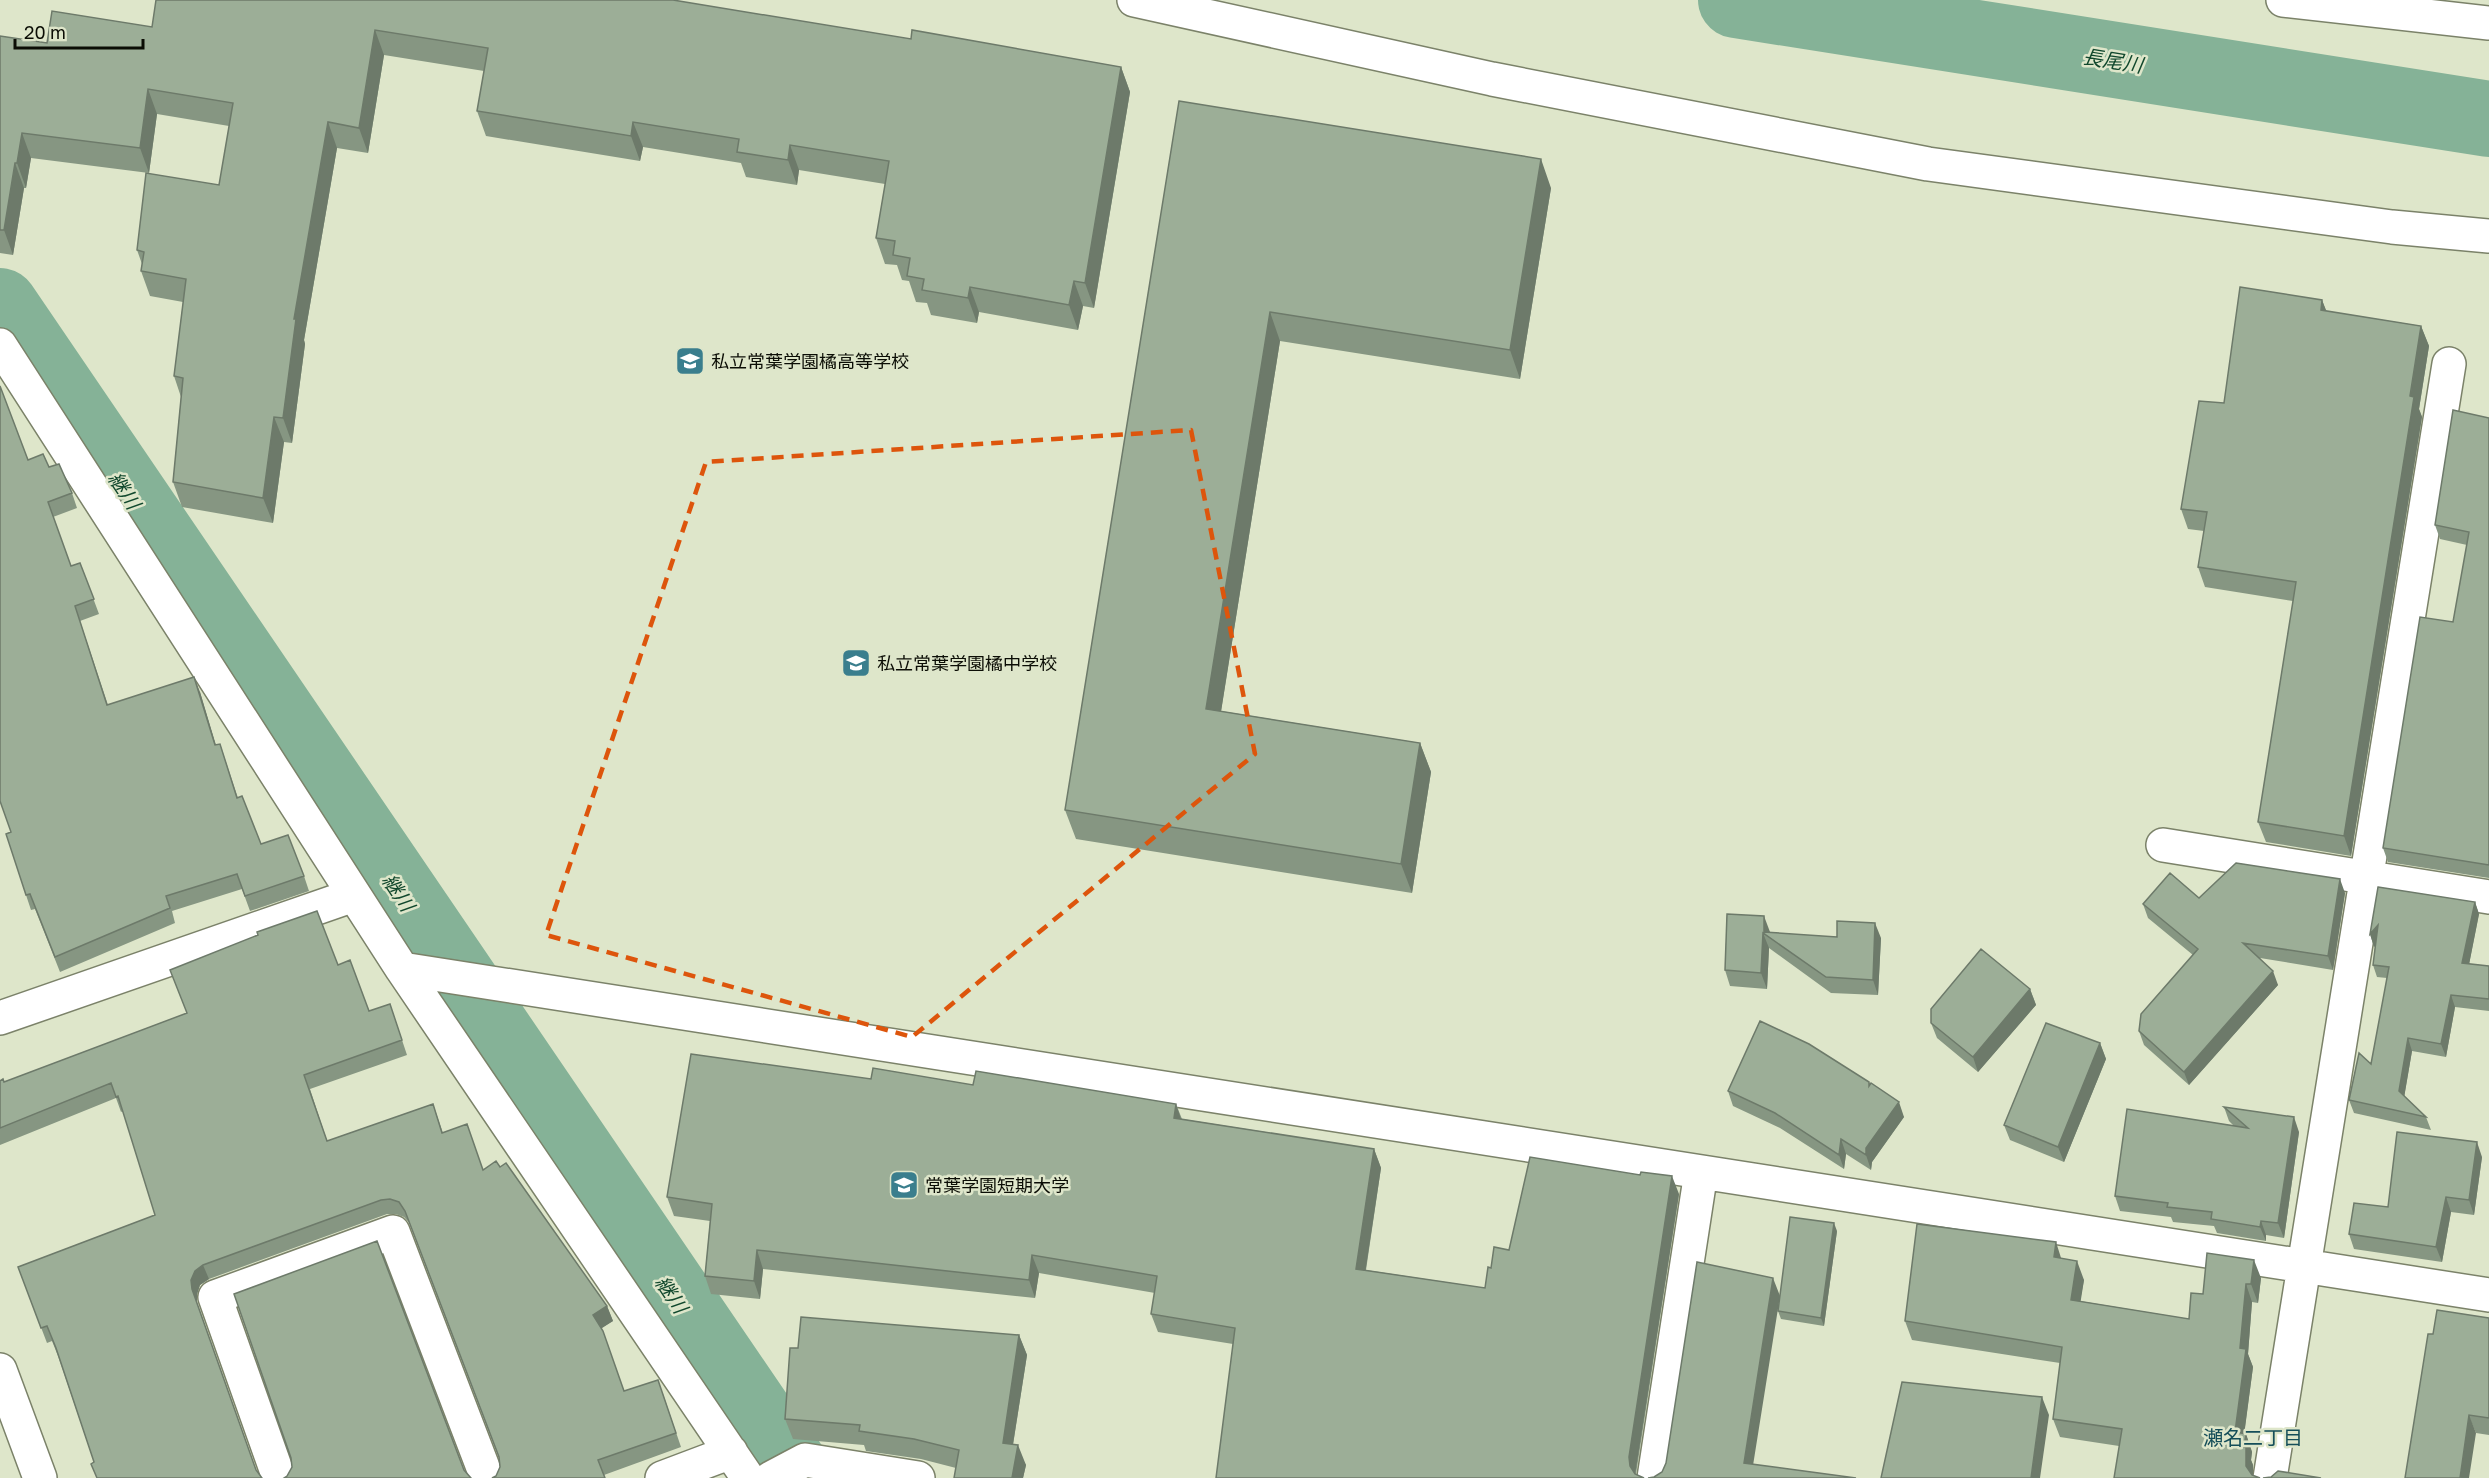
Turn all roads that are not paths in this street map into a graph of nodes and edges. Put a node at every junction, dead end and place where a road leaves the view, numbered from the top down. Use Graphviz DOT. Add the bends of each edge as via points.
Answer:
graph roads {
  1 [pos="1134,0"];
  2 [pos="2283,0"];
  3 [pos="2386,4"];
  4 [pos="2489,23"];
  5 [pos="2489,236"];
  6 [pos="0,345"];
  7 [pos="2449,364"];
  8 [pos="2163,845"];
  9 [pos="2365,878"];
  10 [pos="354,895"];
  11 [pos="2489,897"];
  12 [pos="402,969"];
  13 [pos="0,1018"];
  14 [pos="1701,1172"];
  15 [pos="2306,1266"];
  16 [pos="2489,1295"];
  17 [pos="0,1370"];
  18 [pos="740,1465"];
  19 [pos="40,1478"];
  20 [pos="279,1478"];
  21 [pos="487,1478"];
  22 [pos="662,1478"];
  23 [pos="771,1478"];
  24 [pos="918,1478"];
  25 [pos="1654,1478"];
  26 [pos="2270,1478"];
  1 -- 5 [label="street" via="1492,79 1928,164 2392,227"];
  2 -- 3 [label="street"];
  3 -- 4 [label="street"];
  6 -- 10 [label="street"];
  7 -- 9 [label="street"];
  8 -- 9 [label="street"];
  9 -- 11 [label="street"];
  9 -- 15 [label="street"];
  10 -- 12 [label="street"];
  10 -- 13 [label="street"];
  12 -- 14 [label="street"];
  12 -- 18 [label="street"];
  14 -- 15 [label="street"];
  14 -- 25 [label="street"];
  15 -- 16 [label="street"];
  15 -- 26 [label="street"];
  17 -- 19 [label="street"];
  18 -- 22 [label="street"];
  20 -- 21 [label="street" via="215,1297 393,1232"];
  23 -- 24 [label="street" via="805,1460"];
}
